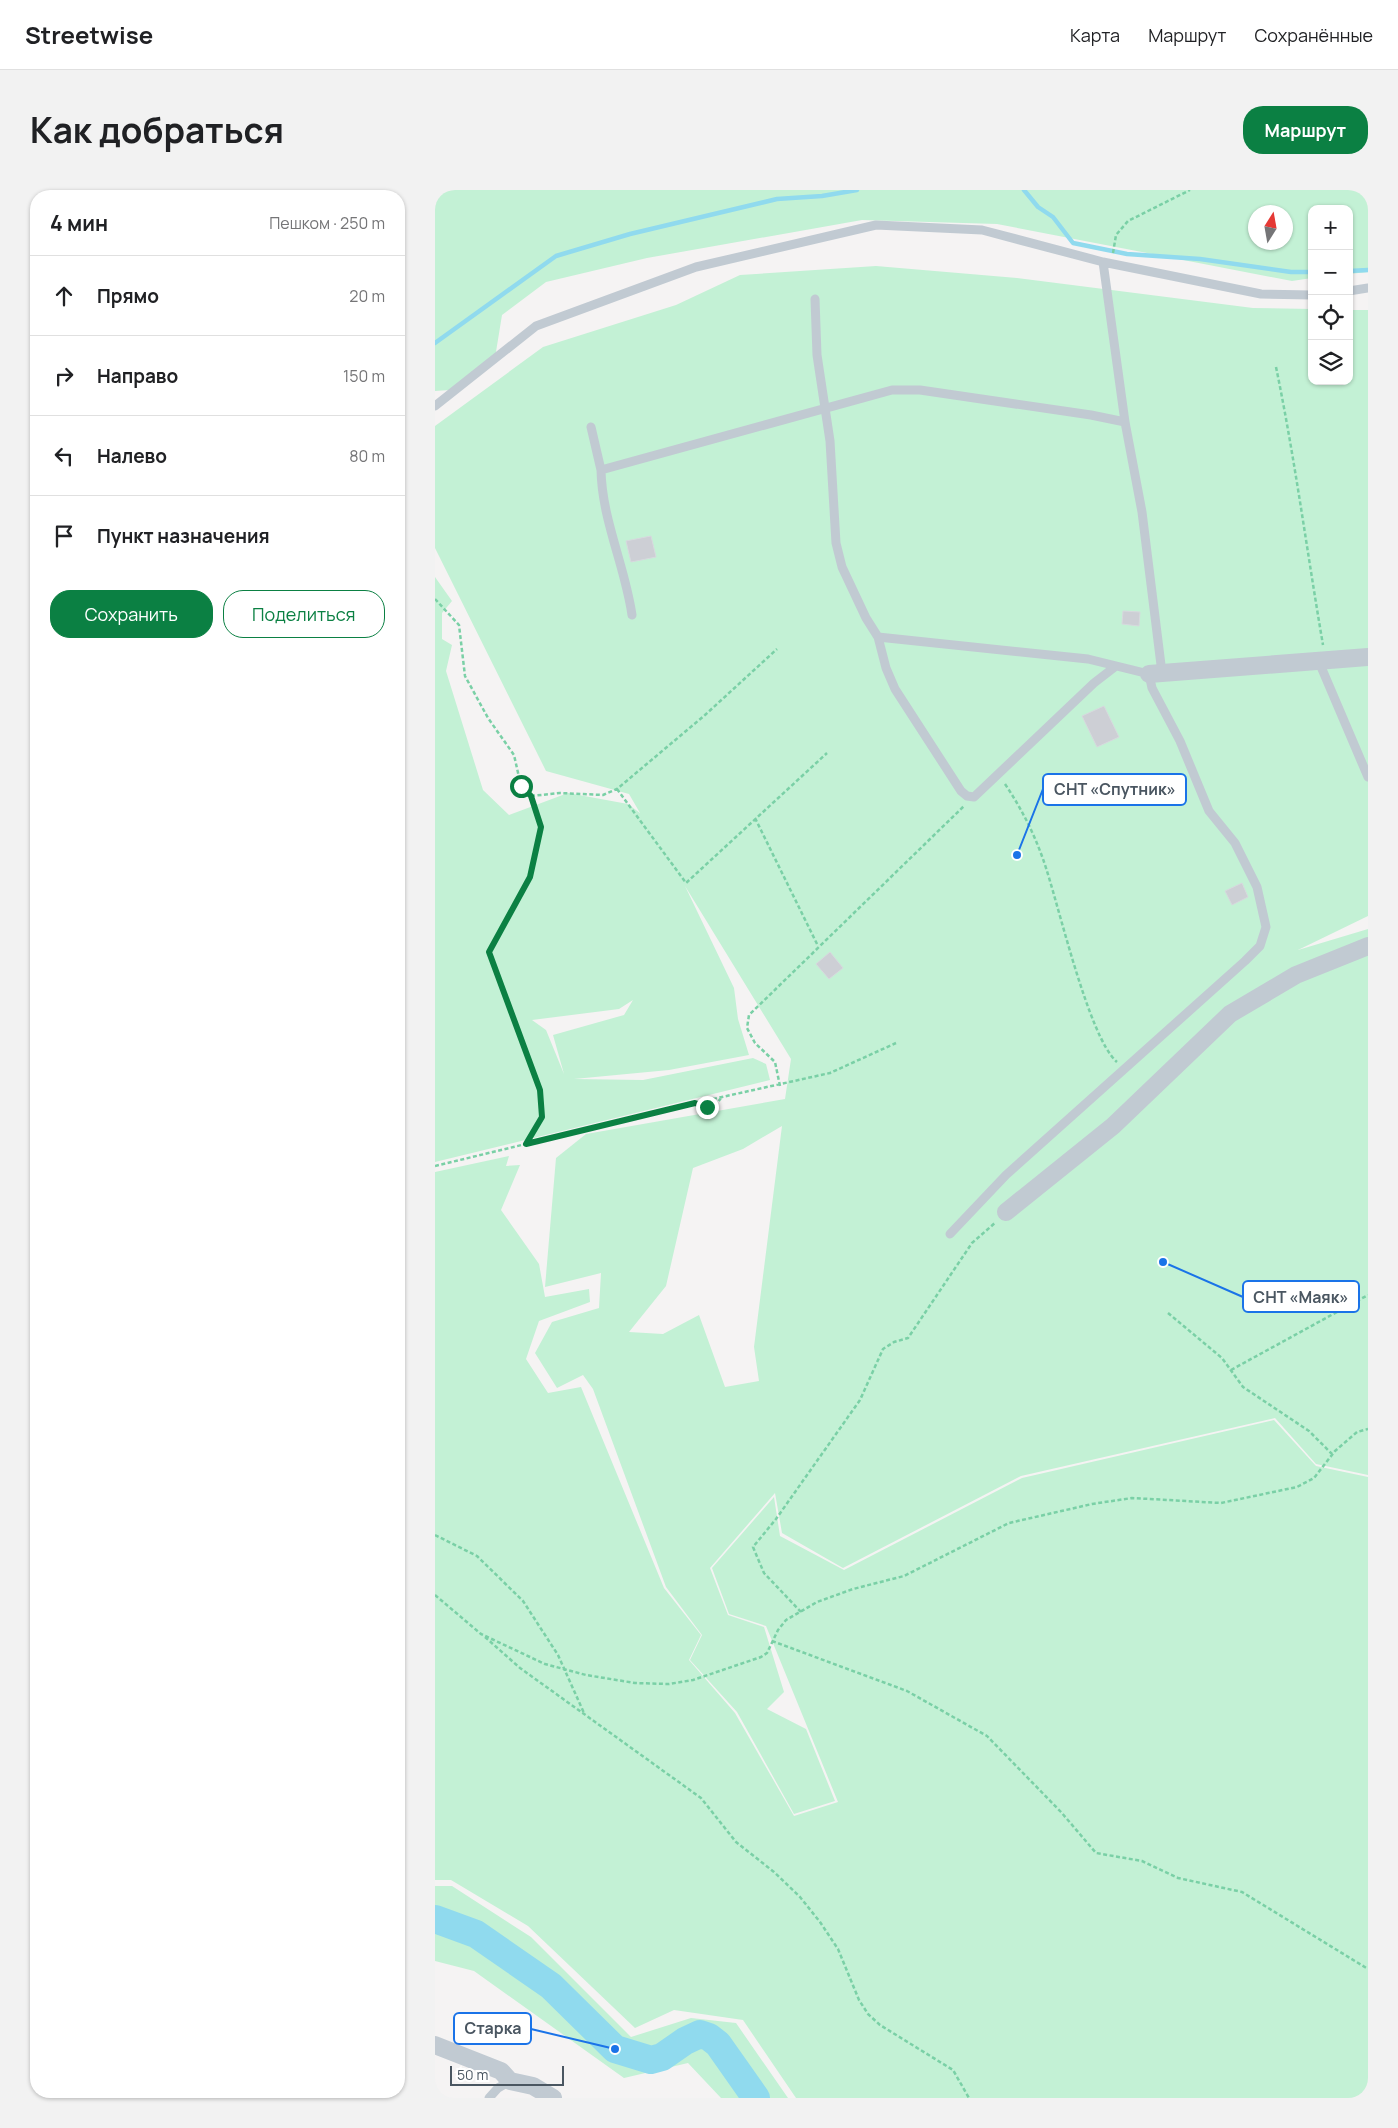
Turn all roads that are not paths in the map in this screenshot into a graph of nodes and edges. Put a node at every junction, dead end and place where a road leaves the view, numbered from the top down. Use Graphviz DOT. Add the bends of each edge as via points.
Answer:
graph roads {
  1 [pos="1103,262"];
  2 [pos="1368,288"];
  3 [pos="1353,290"];
  4 [pos="1308,295"];
  5 [pos="815,298"];
  6 [pos="435,406"];
  7 [pos="824,409"];
  8 [pos="1125,422"];
  9 [pos="591,427"];
  10 [pos="601,470"];
  11 [pos="632,615"];
  12 [pos="878,637"];
  13 [pos="1368,657"];
  14 [pos="1322,661"];
  15 [pos="1116,666"];
  16 [pos="1156,673"];
  17 [pos="1368,777"];
  18 [pos="1368,946"];
  19 [pos="1006,1212"];
  20 [pos="950,1234"];
  21 [pos="435,2045"];
  22 [pos="510,2081"];
  23 [pos="489,2098"];
  24 [pos="553,2098"];
  1 -- 4 [label="lane" via="1261,294"];
  1 -- 6 [label="lane" via="982,230 876,225 697,267 536,326"];
  1 -- 8 [label="lane"];
  2 -- 3 [label="lane"];
  5 -- 7 [label="lane" via="817,355"];
  7 -- 8 [label="lane" via="892,390 912,389"];
  7 -- 10 [label="lane"];
  7 -- 12 [label="lane" via="830,441 834,520 841,567"];
  8 -- 16 [label="lane" via="1142,512"];
  9 -- 10 [label="lane"];
  10 -- 11 [label="lane" via="601,484"];
  12 -- 15 [label="lane" via="1088,658"];
  12 -- 15 [label="lane" via="895,688 961,791 974,797"];
  13 -- 14 [label="street"];
  14 -- 16 [label="street"];
  14 -- 17 [label="lane"];
  15 -- 16 [label="lane"];
  16 -- 20 [label="lane" via="1152,688 1181,741 1209,811 1235,843 1257,887 1266,928 1259,946 1245,961 1006,1175"];
  18 -- 19 [label="street" via="1296,975 1230,1014 1113,1126"];
  21 -- 22 [label="street" via="501,2071"];
  22 -- 23 [label="lane"];
  22 -- 24 [label="street" via="533,2086"];
}
